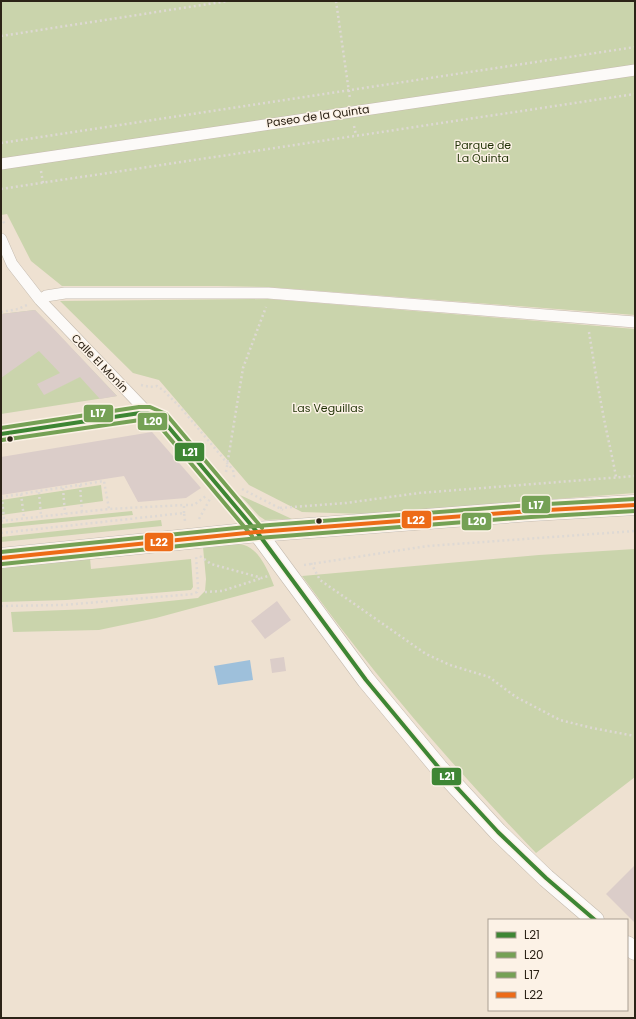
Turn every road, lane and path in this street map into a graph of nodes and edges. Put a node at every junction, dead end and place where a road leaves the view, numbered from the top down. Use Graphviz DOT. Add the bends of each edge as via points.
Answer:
graph roads {
  1 [pos="228,1"];
  2 [pos="336,1"];
  3 [pos="1,36"];
  4 [pos="635,47"];
  5 [pos="635,70"];
  6 [pos="348,90"];
  7 [pos="635,94"];
  8 [pos="352,111"];
  9 [pos="356,135"];
  10 [pos="1,142"];
  11 [pos="1,164"];
  12 [pos="1,189"];
  13 [pos="1,217"];
  14 [pos="6,229"];
  15 [pos="1,239"];
  16 [pos="268,293"];
  17 [pos="40,300"];
  18 [pos="1,312"];
  19 [pos="587,318"];
  20 [pos="635,322"];
  21 [pos="138,383"];
  22 [pos="148,412"];
  23 [pos="1,434"];
  24 [pos="228,464"];
  25 [pos="226,473"];
  26 [pos="635,476"];
  27 [pos="616,477"];
  28 [pos="232,481"];
  29 [pos="229,483"];
  30 [pos="236,484"];
  31 [pos="80,485"];
  32 [pos="239,487"];
  33 [pos="62,488"];
  34 [pos="39,492"];
  35 [pos="21,494"];
  36 [pos="209,494"];
  37 [pos="1,497"];
  38 [pos="212,497"];
  39 [pos="635,505"];
  40 [pos="184,506"];
  41 [pos="109,509"];
  42 [pos="82,512"];
  43 [pos="184,513"];
  44 [pos="65,514"];
  45 [pos="41,516"];
  46 [pos="24,518"];
  47 [pos="3,520"];
  48 [pos="198,521"];
  49 [pos="185,528"];
  50 [pos="635,531"];
  51 [pos="257,532"];
  52 [pos="1,533"];
  53 [pos="1,558"];
  54 [pos="311,563"];
  55 [pos="284,570"];
  56 [pos="262,578"];
  57 [pos="204,592"];
  58 [pos="1,606"];
  59 [pos="635,736"];
  60 [pos="594,919"];
  1 -- 3 [label="path"];
  2 -- 6 [label="path"];
  4 -- 6 [label="path"];
  5 -- 8 [label="street, Paseo de la Quinta"];
  6 -- 8 [label="path"];
  6 -- 10 [label="path"];
  7 -- 9 [label="path"];
  8 -- 9 [label="path"];
  8 -- 11 [label="street, Paseo de la Quinta"];
  9 -- 12 [label="path"];
  13 -- 14 [label="path"];
  15 -- 17 [label="street, Calle El Monín" via="12,264"];
  16 -- 17 [label="street" via="65,293 46,296"];
  16 -- 19 [label="street"];
  16 -- 24 [label="path" via="264,314 243,368"];
  17 -- 18 [label="path" via="18,309"];
  17 -- 22 [label="street, Calle El Monín"];
  19 -- 20 [label="street"];
  19 -- 27 [label="path" via="593,363"];
  21 -- 24 [label="path" via="150,387 157,386 163,390"];
  22 -- 23 [label="street"];
  22 -- 51 [label="street, Calle El Monín" via="161,418"];
  24 -- 25 [label="path"];
  24 -- 28 [label="path" via="234,473"];
  26 -- 27 [label="path"];
  27 -- 32 [label="path" via="419,493 346,503 279,508"];
  28 -- 29 [label="path"];
  28 -- 30 [label="path"];
  31 -- 33 [label="path"];
  31 -- 41 [label="path" via="104,481"];
  31 -- 42 [label="path"];
  33 -- 34 [label="path"];
  33 -- 44 [label="path"];
  34 -- 35 [label="path"];
  34 -- 45 [label="path"];
  35 -- 37 [label="path"];
  35 -- 46 [label="path"];
  36 -- 40 [label="path" via="194,505"];
  37 -- 47 [label="path"];
  38 -- 48 [label="path"];
  39 -- 51 [label="main road"];
  40 -- 41 [label="path"];
  40 -- 43 [label="path"];
  41 -- 42 [label="path"];
  42 -- 44 [label="path"];
  43 -- 49 [label="path"];
  43 -- 52 [label="path"];
  44 -- 45 [label="path"];
  45 -- 46 [label="path"];
  46 -- 47 [label="path"];
  50 -- 54 [label="path" via="428,546"];
  51 -- 53 [label="main road"];
  51 -- 55 [label="street"];
  54 -- 55 [label="path"];
  54 -- 59 [label="path" via="320,580 426,654 450,665 489,677 516,697 560,720"];
  55 -- 56 [label="path"];
  55 -- 60 [label="street" via="366,680 439,768 498,832"];
  56 -- 57 [label="path" via="222,591"];
  56 -- 58 [label="path" via="211,564 196,554 198,589 193,594 63,605"];
}
